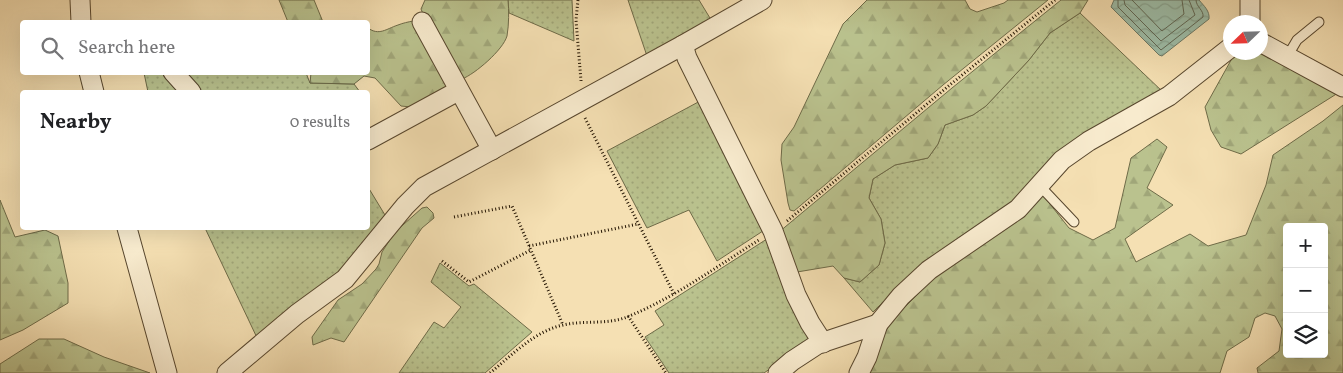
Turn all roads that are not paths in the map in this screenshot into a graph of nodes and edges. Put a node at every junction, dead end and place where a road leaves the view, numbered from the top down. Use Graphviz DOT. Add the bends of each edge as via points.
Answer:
graph roads {
  1 [pos="80,0"];
  2 [pos="762,0"];
  3 [pos="1250,0"];
  4 [pos="1250,15"];
  5 [pos="81,20"];
  6 [pos="422,22"];
  7 [pos="1319,22"];
  8 [pos="683,46"];
  9 [pos="1268,46"];
  10 [pos="1223,54"];
  11 [pos="1287,57"];
  12 [pos="91,75"];
  13 [pos="176,75"];
  14 [pos="1343,87"];
  15 [pos="94,90"];
  16 [pos="189,90"];
  17 [pos="458,91"];
  18 [pos="370,139"];
  19 [pos="492,150"];
  20 [pos="1039,185"];
  21 [pos="1074,222"];
  22 [pos="128,230"];
  23 [pos="878,324"];
  24 [pos="823,343"];
  25 [pos="167,373"];
  26 [pos="227,373"];
  27 [pos="778,373"];
  28 [pos="859,373"];
  1 -- 5 [label="street"];
  2 -- 8 [label="street"];
  3 -- 4 [label="street"];
  6 -- 17 [label="street"];
  7 -- 11 [label="lane" via="1297,40"];
  8 -- 19 [label="street"];
  8 -- 24 [label="street" via="773,231 796,295"];
  9 -- 11 [label="street"];
  10 -- 20 [label="street" via="1170,96 1089,141 1062,160"];
  11 -- 14 [label="street"];
  12 -- 15 [label="street"];
  13 -- 16 [label="street"];
  17 -- 18 [label="street"];
  17 -- 19 [label="street"];
  19 -- 26 [label="street" via="424,186 345,279 297,314"];
  20 -- 21 [label="lane"];
  20 -- 23 [label="street" via="1018,209 928,270 900,296"];
  22 -- 25 [label="street"];
  23 -- 24 [label="street"];
  23 -- 28 [label="street"];
  24 -- 27 [label="street"];
}
